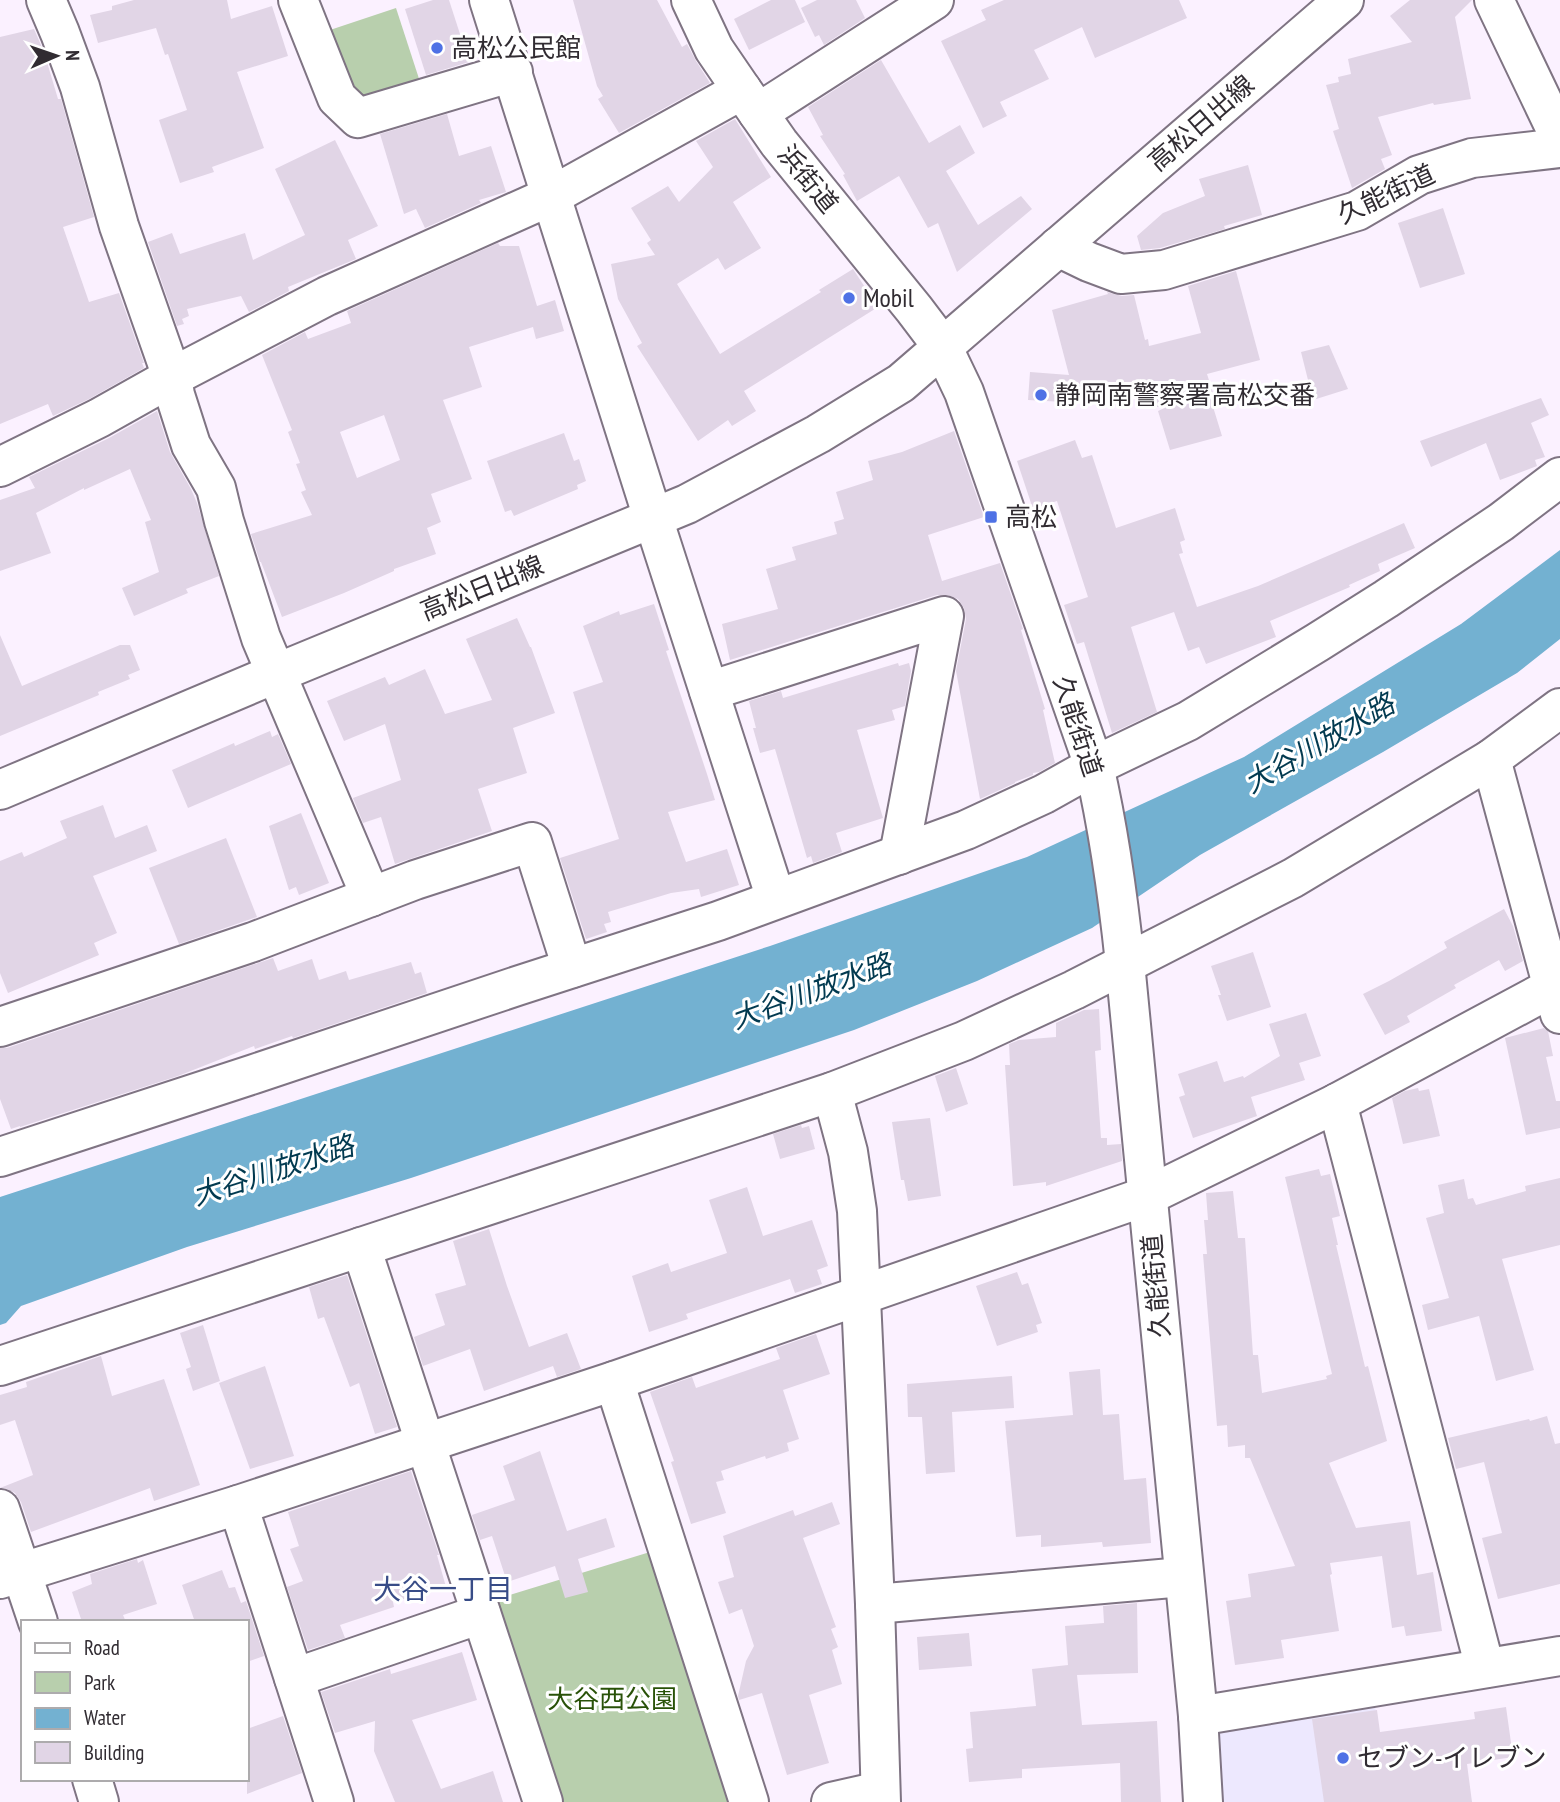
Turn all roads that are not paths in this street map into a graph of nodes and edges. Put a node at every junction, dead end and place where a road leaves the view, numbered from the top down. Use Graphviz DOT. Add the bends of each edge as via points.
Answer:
graph roads {
  1 [pos="46,0"];
  2 [pos="298,0"];
  3 [pos="489,0"];
  4 [pos="691,0"];
  5 [pos="934,0"];
  6 [pos="1344,0"];
  7 [pos="1494,0"];
  8 [pos="513,72"];
  9 [pos="750,102"];
  10 [pos="1560,138"];
  11 [pos="1560,148"];
  12 [pos="551,196"];
  13 [pos="1058,247"];
  14 [pos="942,346"];
  15 [pos="172,377"];
  16 [pos="0,467"];
  17 [pos="1560,477"];
  18 [pos="653,518"];
  19 [pos="277,673"];
  20 [pos="709,691"];
  21 [pos="1560,708"];
  22 [pos="1491,759"];
  23 [pos="1094,766"];
  24 [pos="0,790"];
  25 [pos="899,855"];
  26 [pos="371,897"];
  27 [pos="776,899"];
  28 [pos="1125,963"];
  29 [pos="572,968"];
  30 [pos="1556,1001"];
  31 [pos="0,1027"];
  32 [pos="832,1092"];
  33 [pos="1337,1103"];
  34 [pos="0,1157"];
  35 [pos="1147,1196"];
  36 [pos="361,1247"];
  37 [pos="861,1296"];
  38 [pos="0,1366"];
  39 [pos="614,1381"];
  40 [pos="425,1444"];
  41 [pos="238,1505"];
  42 [pos="0,1509"];
  43 [pos="11,1576"];
  44 [pos="1183,1577"];
  45 [pos="875,1604"];
  46 [pos="481,1614"];
  47 [pos="37,1620"];
  48 [pos="1560,1656"];
  49 [pos="1485,1668"];
  50 [pos="294,1678"];
  51 [pos="1198,1716"];
  52 [pos="93,1781"];
  53 [pos="880,1797"];
  54 [pos="99,1802"];
  55 [pos="334,1802"];
  56 [pos="543,1802"];
  57 [pos="749,1802"];
  58 [pos="831,1802"];
  59 [pos="1203,1802"];
  1 -- 15 [label="street" via="80,87 119,226"];
  2 -- 8 [label="street" via="337,98 358,118"];
  3 -- 8 [label="street"];
  4 -- 9 [label="street, 浜街道" via="714,49"];
  5 -- 9 [label="street"];
  6 -- 13 [label="street, 高松日出線"];
  7 -- 10 [label="street"];
  8 -- 12 [label="street"];
  9 -- 12 [label="street"];
  9 -- 14 [label="street, 浜街道"];
  11 -- 13 [label="street, 久能街道" via="1472,158 1419,175 1357,211 1164,270 1121,274"];
  12 -- 15 [label="street" via="327,296"];
  12 -- 18 [label="street"];
  13 -- 14 [label="street"];
  14 -- 18 [label="street, 高松日出線" via="901,383 818,434"];
  14 -- 23 [label="street, 久能街道" via="964,392"];
  15 -- 16 [label="street"];
  15 -- 19 [label="street" via="191,445 216,488 261,638"];
  17 -- 23 [label="street" via="1501,522 1318,642 1188,721"];
  18 -- 19 [label="street, 高松日出線"];
  18 -- 20 [label="street"];
  19 -- 24 [label="street, 高松日出線"];
  19 -- 26 [label="street"];
  20 -- 25 [label="street" via="944,616"];
  20 -- 27 [label="street"];
  21 -- 22 [label="street"];
  22 -- 28 [label="street" via="1293,878"];
  22 -- 30 [label="street"];
  23 -- 25 [label="street" via="966,830"];
  23 -- 28 [label="street, 久能街道" via="1113,864"];
  25 -- 27 [label="street"];
  26 -- 29 [label="street" via="532,842"];
  26 -- 31 [label="street"];
  27 -- 29 [label="street"];
  28 -- 32 [label="street" via="964,1041"];
  28 -- 35 [label="street, 久能街道"];
  29 -- 34 [label="street"];
  30 -- 33 [label="street"];
  32 -- 36 [label="street"];
  32 -- 37 [label="street" via="857,1210"];
  33 -- 35 [label="street"];
  33 -- 49 [label="street"];
  35 -- 37 [label="street"];
  35 -- 44 [label="street, 久能街道"];
  36 -- 38 [label="street"];
  36 -- 40 [label="street"];
  37 -- 39 [label="street"];
  37 -- 45 [label="street"];
  39 -- 40 [label="street"];
  39 -- 57 [label="street"];
  40 -- 41 [label="street"];
  40 -- 46 [label="street"];
  41 -- 43 [label="street"];
  41 -- 50 [label="street"];
  42 -- 43 [label="street"];
  43 -- 47 [label="street"];
  44 -- 45 [label="street"];
  44 -- 51 [label="street, 久能街道"];
  45 -- 53 [label="street"];
  46 -- 50 [label="street"];
  46 -- 56 [label="street"];
  48 -- 49 [label="street"];
  49 -- 51 [label="street"];
  50 -- 55 [label="street"];
  51 -- 59 [label="street, 久能街道"];
  52 -- 54 [label="street"];
  53 -- 58 [label="street"];
}
